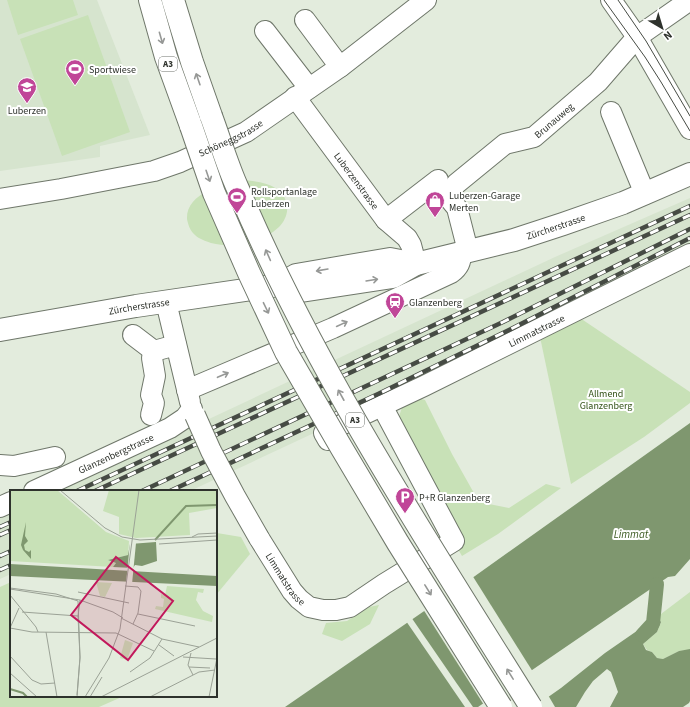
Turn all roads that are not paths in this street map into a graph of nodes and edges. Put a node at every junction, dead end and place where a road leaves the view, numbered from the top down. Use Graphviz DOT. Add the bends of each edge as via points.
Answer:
graph roads {
  1 [pos="150,0"];
  2 [pos="174,0"];
  3 [pos="426,0"];
  4 [pos="611,0"];
  5 [pos="690,0"];
  6 [pos="305,20"];
  7 [pos="265,31"];
  8 [pos="637,37"];
  9 [pos="340,67"];
  10 [pos="302,93"];
  11 [pos="611,112"];
  12 [pos="690,129"];
  13 [pos="690,174"];
  14 [pos="444,184"];
  15 [pos="645,194"];
  16 [pos="0,199"];
  17 [pos="386,220"];
  18 [pos="465,252"];
  19 [pos="690,254"];
  20 [pos="416,264"];
  21 [pos="166,302"];
  22 [pos="0,330"];
  23 [pos="133,335"];
  24 [pos="176,345"];
  25 [pos="154,351"];
  26 [pos="191,405"];
  27 [pos="382,406"];
  28 [pos="151,415"];
  29 [pos="346,424"];
  30 [pos="55,457"];
  31 [pos="7,466"];
  32 [pos="23,490"];
  33 [pos="36,490"];
  34 [pos="10,502"];
  35 [pos="0,507"];
  36 [pos="425,558"];
  37 [pos="404,571"];
  38 [pos="502,707"];
  39 [pos="530,707"];
  1 -- 38 [label="main road, A3, one-way, bridge" via="166,57 217,201 286,352 398,543"];
  39 -- 2 [label="main road, A3, one-way, bridge" via="366,439 308,336 271,263 237,187 192,62"];
  3 -- 9 [label="street, Schöneggstrasse"];
  4 -- 8 [label="street"];
  5 -- 8 [label="street, Brunauweg"];
  6 -- 9 [label="street"];
  7 -- 10 [label="street, Luberzenstrasse"];
  8 -- 12 [label="street"];
  8 -- 14 [label="street, Brunauweg" via="598,82 534,137 506,144"];
  9 -- 10 [label="street, Schöneggstrasse"];
  10 -- 16 [label="street, Schöneggstrasse" via="246,132 180,162 154,171"];
  10 -- 17 [label="street, Luberzenstrasse"];
  11 -- 15 [label="street"];
  13 -- 15 [label="main road, Zürcherstrasse"];
  14 -- 17 [label="street, Brunauweg"];
  14 -- 18 [label="street" via="456,208"];
  15 -- 18 [label="main road, Zürcherstrasse" via="514,240"];
  17 -- 20 [label="street, Luberzenstrasse" via="407,238"];
  18 -- 20 [label="main road, Zürcherstrasse"];
  26 -- 18 [label="street, one-way" via="333,328 452,273 460,264"];
  19 -- 27 [label="street, Limmatstrasse"];
  20 -- 21 [label="main road, Zürcherstrasse" via="390,259 296,275 279,285"];
  21 -- 22 [label="main road, Zürcherstrasse"];
  21 -- 24 [label="street, Limmatstrasse"];
  23 -- 25 [label="street"];
  24 -- 25 [label="street"];
  24 -- 26 [label="street, Limmatstrasse"];
  25 -- 28 [label="street" via="152,358 155,376 151,395 154,403"];
  26 -- 33 [label="street, Glanzenbergstrasse" via="185,418 170,428"];
  26 -- 37 [label="street, Limmatstrasse, bridge" via="235,496 299,599 309,606 323,610 350,607"];
  27 -- 29 [label="street, Limmatstrasse"];
  27 -- 36 [label="street, Limmatstrasse" via="454,541"];
  29 -- 36 [label="street"];
  29 -- 37 [label="street, Limmatstrasse" via="324,433"];
  30 -- 31 [label="street"];
  31 -- 32 [label="street"];
  34 -- 35 [label="street"];
  36 -- 37 [label="street, Limmatstrasse"];
}
